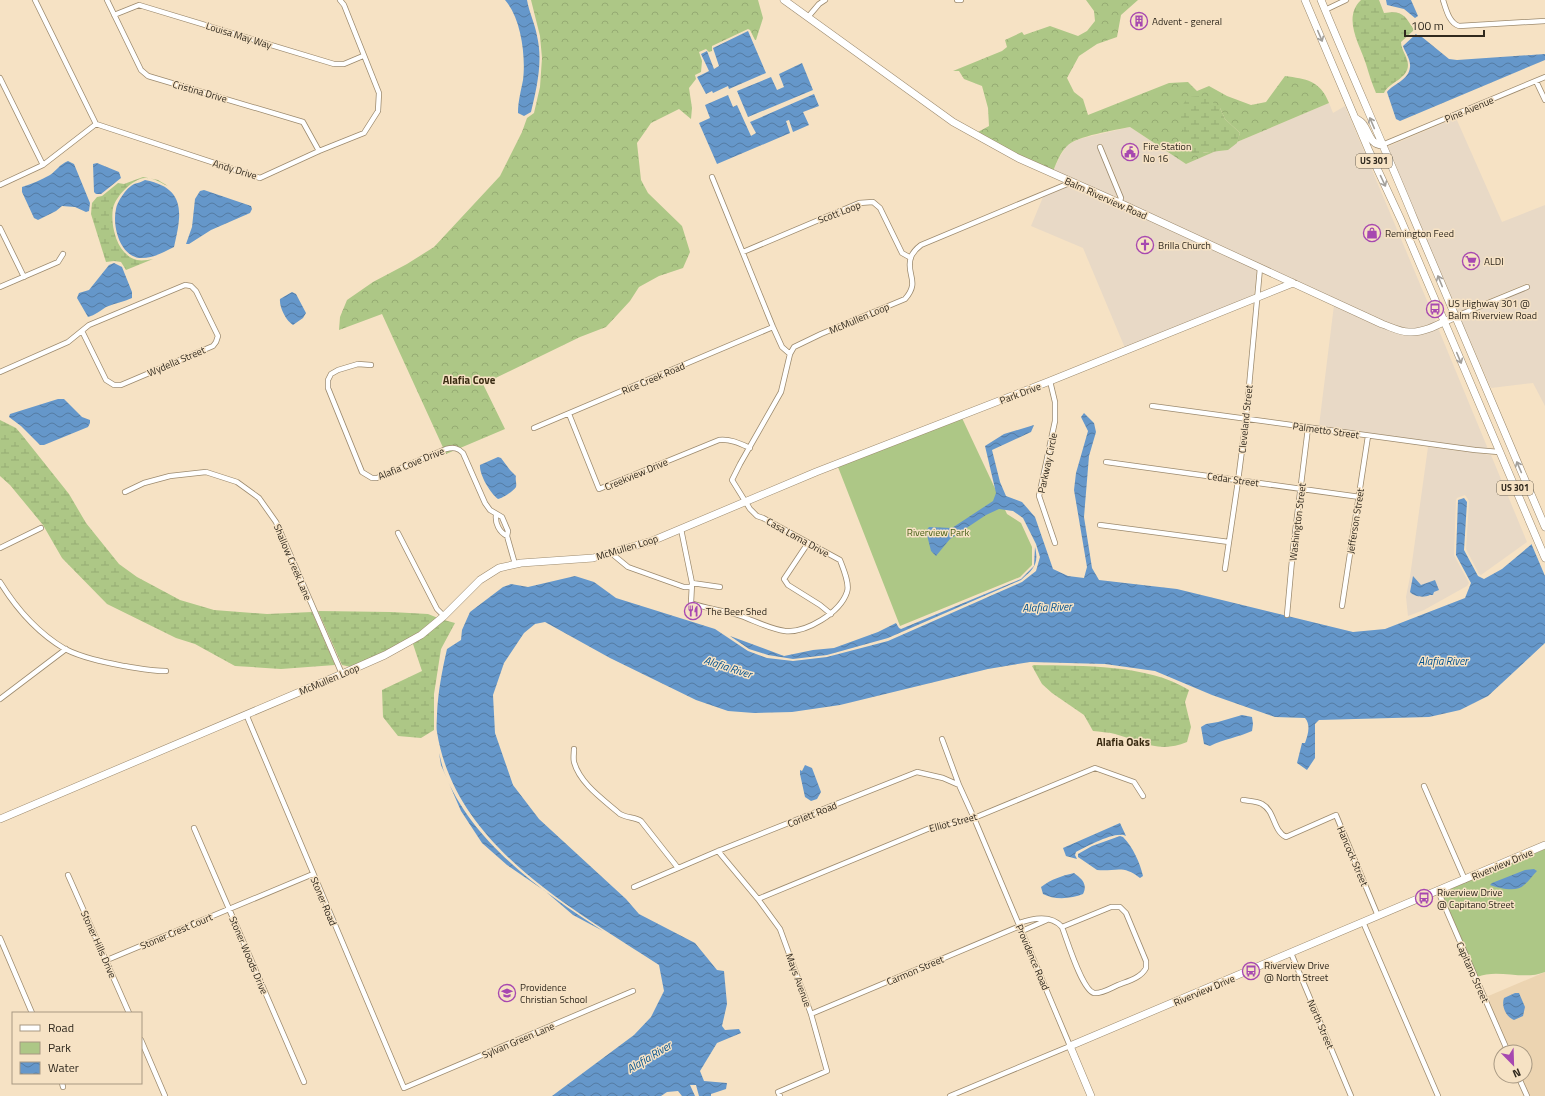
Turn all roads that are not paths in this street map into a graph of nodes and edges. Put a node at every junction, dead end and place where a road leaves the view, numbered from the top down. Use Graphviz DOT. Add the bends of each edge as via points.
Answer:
graph roads {
  1 [pos="35,0"];
  2 [pos="107,0"];
  3 [pos="340,0"];
  4 [pos="784,0"];
  5 [pos="825,0"];
  6 [pos="957,0"];
  7 [pos="962,0"];
  8 [pos="1306,0"];
  9 [pos="1321,0"];
  10 [pos="1346,0"];
  11 [pos="1443,0"];
  12 [pos="1325,10"];
  13 [pos="114,15"];
  14 [pos="808,17"];
  15 [pos="1545,22"];
  16 [pos="364,56"];
  17 [pos="1545,77"];
  18 [pos="0,78"];
  19 [pos="1536,80"];
  20 [pos="1545,100"];
  21 [pos="1355,118"];
  22 [pos="96,124"];
  23 [pos="1382,145"];
  24 [pos="1100,148"];
  25 [pos="319,151"];
  26 [pos="42,165"];
  27 [pos="712,177"];
  28 [pos="1072,182"];
  29 [pos="0,185"];
  30 [pos="1119,203"];
  31 [pos="0,228"];
  32 [pos="743,252"];
  33 [pos="63,254"];
  34 [pos="911,258"];
  35 [pos="1260,268"];
  36 [pos="24,277"];
  37 [pos="1293,283"];
  38 [pos="0,287"];
  39 [pos="1527,287"];
  40 [pos="1256,297"];
  41 [pos="1454,317"];
  42 [pos="1444,322"];
  43 [pos="773,327"];
  44 [pos="82,331"];
  45 [pos="790,354"];
  46 [pos="371,365"];
  47 [pos="0,372"];
  48 [pos="1050,381"];
  49 [pos="1152,406"];
  50 [pos="569,414"];
  51 [pos="1246,418"];
  52 [pos="534,428"];
  53 [pos="1308,428"];
  54 [pos="1368,436"];
  55 [pos="750,448"];
  56 [pos="1500,452"];
  57 [pos="1106,462"];
  58 [pos="1238,481"];
  59 [pos="1300,488"];
  60 [pos="125,492"];
  61 [pos="1360,497"];
  62 [pos="746,501"];
  63 [pos="496,515"];
  64 [pos="506,524"];
  65 [pos="1100,525"];
  66 [pos="1545,527"];
  67 [pos="41,528"];
  68 [pos="499,528"];
  69 [pos="681,529"];
  70 [pos="398,533"];
  71 [pos="507,536"];
  72 [pos="1229,542"];
  73 [pos="808,543"];
  74 [pos="1055,543"];
  75 [pos="0,548"];
  76 [pos="611,553"];
  77 [pos="1545,558"];
  78 [pos="515,564"];
  79 [pos="1225,569"];
  80 [pos="0,582"];
  81 [pos="692,585"];
  82 [pos="720,587"];
  83 [pos="1342,606"];
  84 [pos="831,614"];
  85 [pos="1287,615"];
  86 [pos="444,616"];
  87 [pos="66,649"];
  88 [pos="166,671"];
  89 [pos="342,674"];
  90 [pos="0,699"];
  91 [pos="246,714"];
  92 [pos="942,739"];
  93 [pos="574,749"];
  94 [pos="959,785"];
  95 [pos="1424,786"];
  96 [pos="1144,796"];
  97 [pos="1243,800"];
  98 [pos="974,818"];
  99 [pos="0,819"];
  100 [pos="194,828"];
  101 [pos="1545,845"];
  102 [pos="718,851"];
  103 [pos="678,868"];
  104 [pos="312,874"];
  105 [pos="68,875"];
  106 [pos="1465,880"];
  107 [pos="634,887"];
  108 [pos="1438,891"];
  109 [pos="758,899"];
  110 [pos="229,909"];
  111 [pos="1378,916"];
  112 [pos="1048,920"];
  113 [pos="1363,922"];
  114 [pos="1020,927"];
  115 [pos="1062,928"];
  116 [pos="0,938"];
  117 [pos="1290,953"];
  118 [pos="107,960"];
  119 [pos="633,991"];
  120 [pos="32,1012"];
  121 [pos="129,1012"];
  122 [pos="811,1014"];
  123 [pos="142,1042"];
  124 [pos="1505,1044"];
  125 [pos="1070,1046"];
  126 [pos="304,1082"];
  127 [pos="1522,1084"];
  128 [pos="404,1088"];
  129 [pos="165,1096"];
  130 [pos="780,1096"];
  131 [pos="950,1096"];
  132 [pos="1091,1096"];
  133 [pos="1352,1096"];
  134 [pos="1438,1096"];
  135 [pos="1527,1096"];
  1 -- 22 [label="street"];
  2 -- 13 [label="street, Cristina Drive"];
  3 -- 16 [label="street, Andy Drive" via="344,4"];
  4 -- 14 [label="main road, Balm Riverview Road"];
  5 -- 14 [label="street"];
  6 -- 7 [label="street"];
  8 -- 21 [label="main road, US 301, one-way"];
  9 -- 12 [label="main road, US 301"];
  10 -- 12 [label="street"];
  11 -- 15 [label="street" via="1451,19 1459,26"];
  23 -- 12 [label="main road, US 301, one-way"];
  13 -- 16 [label="street, Louisa May Way" via="139,5 334,64 344,64"];
  13 -- 25 [label="street, Cristina Drive" via="141,70 148,76 303,122"];
  14 -- 28 [label="main road, Balm Riverview Road" via="964,128 1018,158"];
  16 -- 25 [label="street, Andy Drive" via="379,94 378,111 364,133"];
  17 -- 19 [label="street, Pine Avenue"];
  18 -- 26 [label="street"];
  19 -- 20 [label="street"];
  19 -- 23 [label="street, Pine Avenue"];
  21 -- 23 [label="main road" via="1362,122 1373,142"];
  21 -- 42 [label="main road, US 301, one-way"];
  22 -- 25 [label="street, Andy Drive" via="260,178"];
  22 -- 26 [label="street"];
  41 -- 23 [label="main road, US 301, one-way"];
  24 -- 30 [label="street" via="1120,198"];
  26 -- 29 [label="street"];
  27 -- 32 [label="street"];
  28 -- 30 [label="main road, Balm Riverview Road"];
  28 -- 34 [label="street" via="921,245"];
  30 -- 35 [label="main road, Balm Riverview Road"];
  31 -- 36 [label="street"];
  32 -- 34 [label="street, Scott Loop" via="859,203 873,202 880,208 902,253"];
  32 -- 43 [label="street"];
  33 -- 36 [label="street" via="58,262"];
  34 -- 45 [label="street, McMullen Loop" via="913,285 905,299 821,334 794,347"];
  35 -- 37 [label="main road, Balm Riverview Road"];
  35 -- 40 [label="street, Cleveland Street"];
  36 -- 38 [label="street"];
  37 -- 40 [label="main road, Park Drive"];
  37 -- 42 [label="main road, Balm Riverview Road" via="1402,331 1424,330"];
  39 -- 41 [label="street"];
  40 -- 48 [label="main road, Park Drive"];
  40 -- 51 [label="street, Cleveland Street"];
  41 -- 42 [label="main road, Balm Riverview Road"];
  66 -- 41 [label="main road, US 301, one-way"];
  42 -- 56 [label="main road, US 301, one-way"];
  43 -- 45 [label="street" via="782,346"];
  43 -- 50 [label="street, Rice Creek Road"];
  44 -- 44 [label="street, Wydella Street" via="106,380 114,385 120,385 213,346 218,336 196,291 185,285 89,325"];
  44 -- 47 [label="street, Wydella Street" via="68,342"];
  45 -- 55 [label="street" via="781,392"];
  46 -- 63 [label="street, Alafia Cove Drive" via="358,364 338,370 331,374 328,380 328,388 362,472 377,478 446,449 459,449 485,503"];
  48 -- 62 [label="main road, Park Drive"];
  48 -- 74 [label="street, Parkway Circle" via="1055,402 1055,421 1039,496"];
  49 -- 51 [label="street, Palmetto Street"];
  50 -- 52 [label="street, Rice Creek Road"];
  50 -- 55 [label="street, Creekview Drive" via="599,489 719,440 735,441"];
  51 -- 53 [label="street, Palmetto Street"];
  51 -- 58 [label="street, Cleveland Street"];
  53 -- 54 [label="street, Palmetto Street"];
  53 -- 59 [label="street, Washington Street"];
  54 -- 56 [label="street, Palmetto Street"];
  54 -- 61 [label="street, Jefferson Street"];
  55 -- 62 [label="street" via="732,480"];
  56 -- 77 [label="main road, US 301"];
  57 -- 58 [label="street, Cedar Street"];
  58 -- 59 [label="street, Cedar Street"];
  58 -- 72 [label="street, Cleveland Street"];
  59 -- 61 [label="street, Cedar Street"];
  59 -- 85 [label="street, Washington Street"];
  60 -- 89 [label="street, Shallow Creek Lane" via="144,483 170,476 206,472 236,482 259,498 276,522"];
  61 -- 83 [label="street, Jefferson Street"];
  62 -- 69 [label="main road, McMullen Loop"];
  62 -- 73 [label="street, Casa Loma Drive" via="757,516"];
  63 -- 64 [label="street, Alafia Cove Drive" via="502,517"];
  63 -- 68 [label="street, Alafia Cove Drive" via="495,521"];
  64 -- 68 [label="street"];
  64 -- 71 [label="street"];
  65 -- 72 [label="street"];
  67 -- 75 [label="street"];
  68 -- 71 [label="street" via="502,534"];
  69 -- 76 [label="main road, McMullen Loop"];
  69 -- 81 [label="street"];
  70 -- 86 [label="street" via="437,608"];
  71 -- 78 [label="street"];
  72 -- 79 [label="street, Cleveland Street"];
  73 -- 84 [label="street, Casa Loma Drive" via="840,560 846,575 848,592"];
  73 -- 84 [label="street" via="784,581"];
  76 -- 78 [label="main road, McMullen Loop" via="593,558"];
  76 -- 81 [label="street" via="628,567 684,587"];
  78 -- 86 [label="main road, McMullen Loop" via="499,568 484,577"];
  80 -- 87 [label="street" via="11,600 32,623"];
  81 -- 82 [label="street"];
  81 -- 84 [label="street, Casa Loma Drive" via="691,603 785,631 813,625"];
  86 -- 89 [label="main road, McMullen Loop" via="407,644"];
  87 -- 88 [label="street" via="108,663"];
  87 -- 90 [label="street"];
  89 -- 91 [label="main road, McMullen Loop"];
  91 -- 99 [label="main road, McMullen Loop"];
  91 -- 104 [label="street, Stoner Road"];
  92 -- 94 [label="street"];
  93 -- 103 [label="street" via="574,760 579,774 588,786 624,817 641,821"];
  94 -- 98 [label="street"];
  94 -- 102 [label="street, Corlett Road" via="917,772"];
  95 -- 106 [label="street"];
  96 -- 98 [label="street, Elliot Street" via="1134,782 1095,768"];
  97 -- 111 [label="street, Hancock Street" via="1262,804 1269,811 1281,834 1286,837 1336,815"];
  98 -- 109 [label="street, Elliot Street" via="930,828"];
  98 -- 114 [label="street, Providence Road"];
  100 -- 110 [label="street, Stoner Woods Drive"];
  101 -- 106 [label="main road, Riverview Drive"];
  102 -- 103 [label="street, Corlett Road"];
  102 -- 109 [label="street, Mays Avenue"];
  103 -- 107 [label="street, Corlett Road"];
  104 -- 110 [label="street, Stoner Crest Court"];
  104 -- 128 [label="street, Stoner Road"];
  105 -- 118 [label="street, Stoner Hills Drive"];
  106 -- 108 [label="main road, Riverview Drive"];
  108 -- 111 [label="main road, Riverview Drive"];
  108 -- 124 [label="street, Capitano Street"];
  109 -- 122 [label="street, Mays Avenue" via="780,929"];
  110 -- 118 [label="street, Stoner Crest Court"];
  110 -- 126 [label="street, Stoner Woods Drive"];
  111 -- 113 [label="main road, Riverview Drive"];
  112 -- 114 [label="street"];
  112 -- 114 [label="street" via="1033,918"];
  112 -- 115 [label="street" via="1058,923"];
  113 -- 117 [label="main road, Riverview Drive"];
  113 -- 134 [label="street"];
  114 -- 122 [label="street, Carmon Street"];
  114 -- 125 [label="street, Providence Road"];
  115 -- 115 [label="street" via="1081,977 1094,993 1141,976 1146,968 1146,961 1126,913 1120,907 1111,907"];
  116 -- 120 [label="street"];
  117 -- 125 [label="main road, Riverview Drive"];
  117 -- 133 [label="street, North Street"];
  118 -- 121 [label="street, Stoner Hills Drive"];
  119 -- 128 [label="street, Sylvan Green Lane"];
  122 -- 130 [label="street, Mays Avenue" via="827,1071 778,1092"];
  123 -- 129 [label="street"];
  125 -- 131 [label="street, Riverview Drive"];
  125 -- 132 [label="main road, Providence Road"];
  127 -- 135 [label="street"];
}
